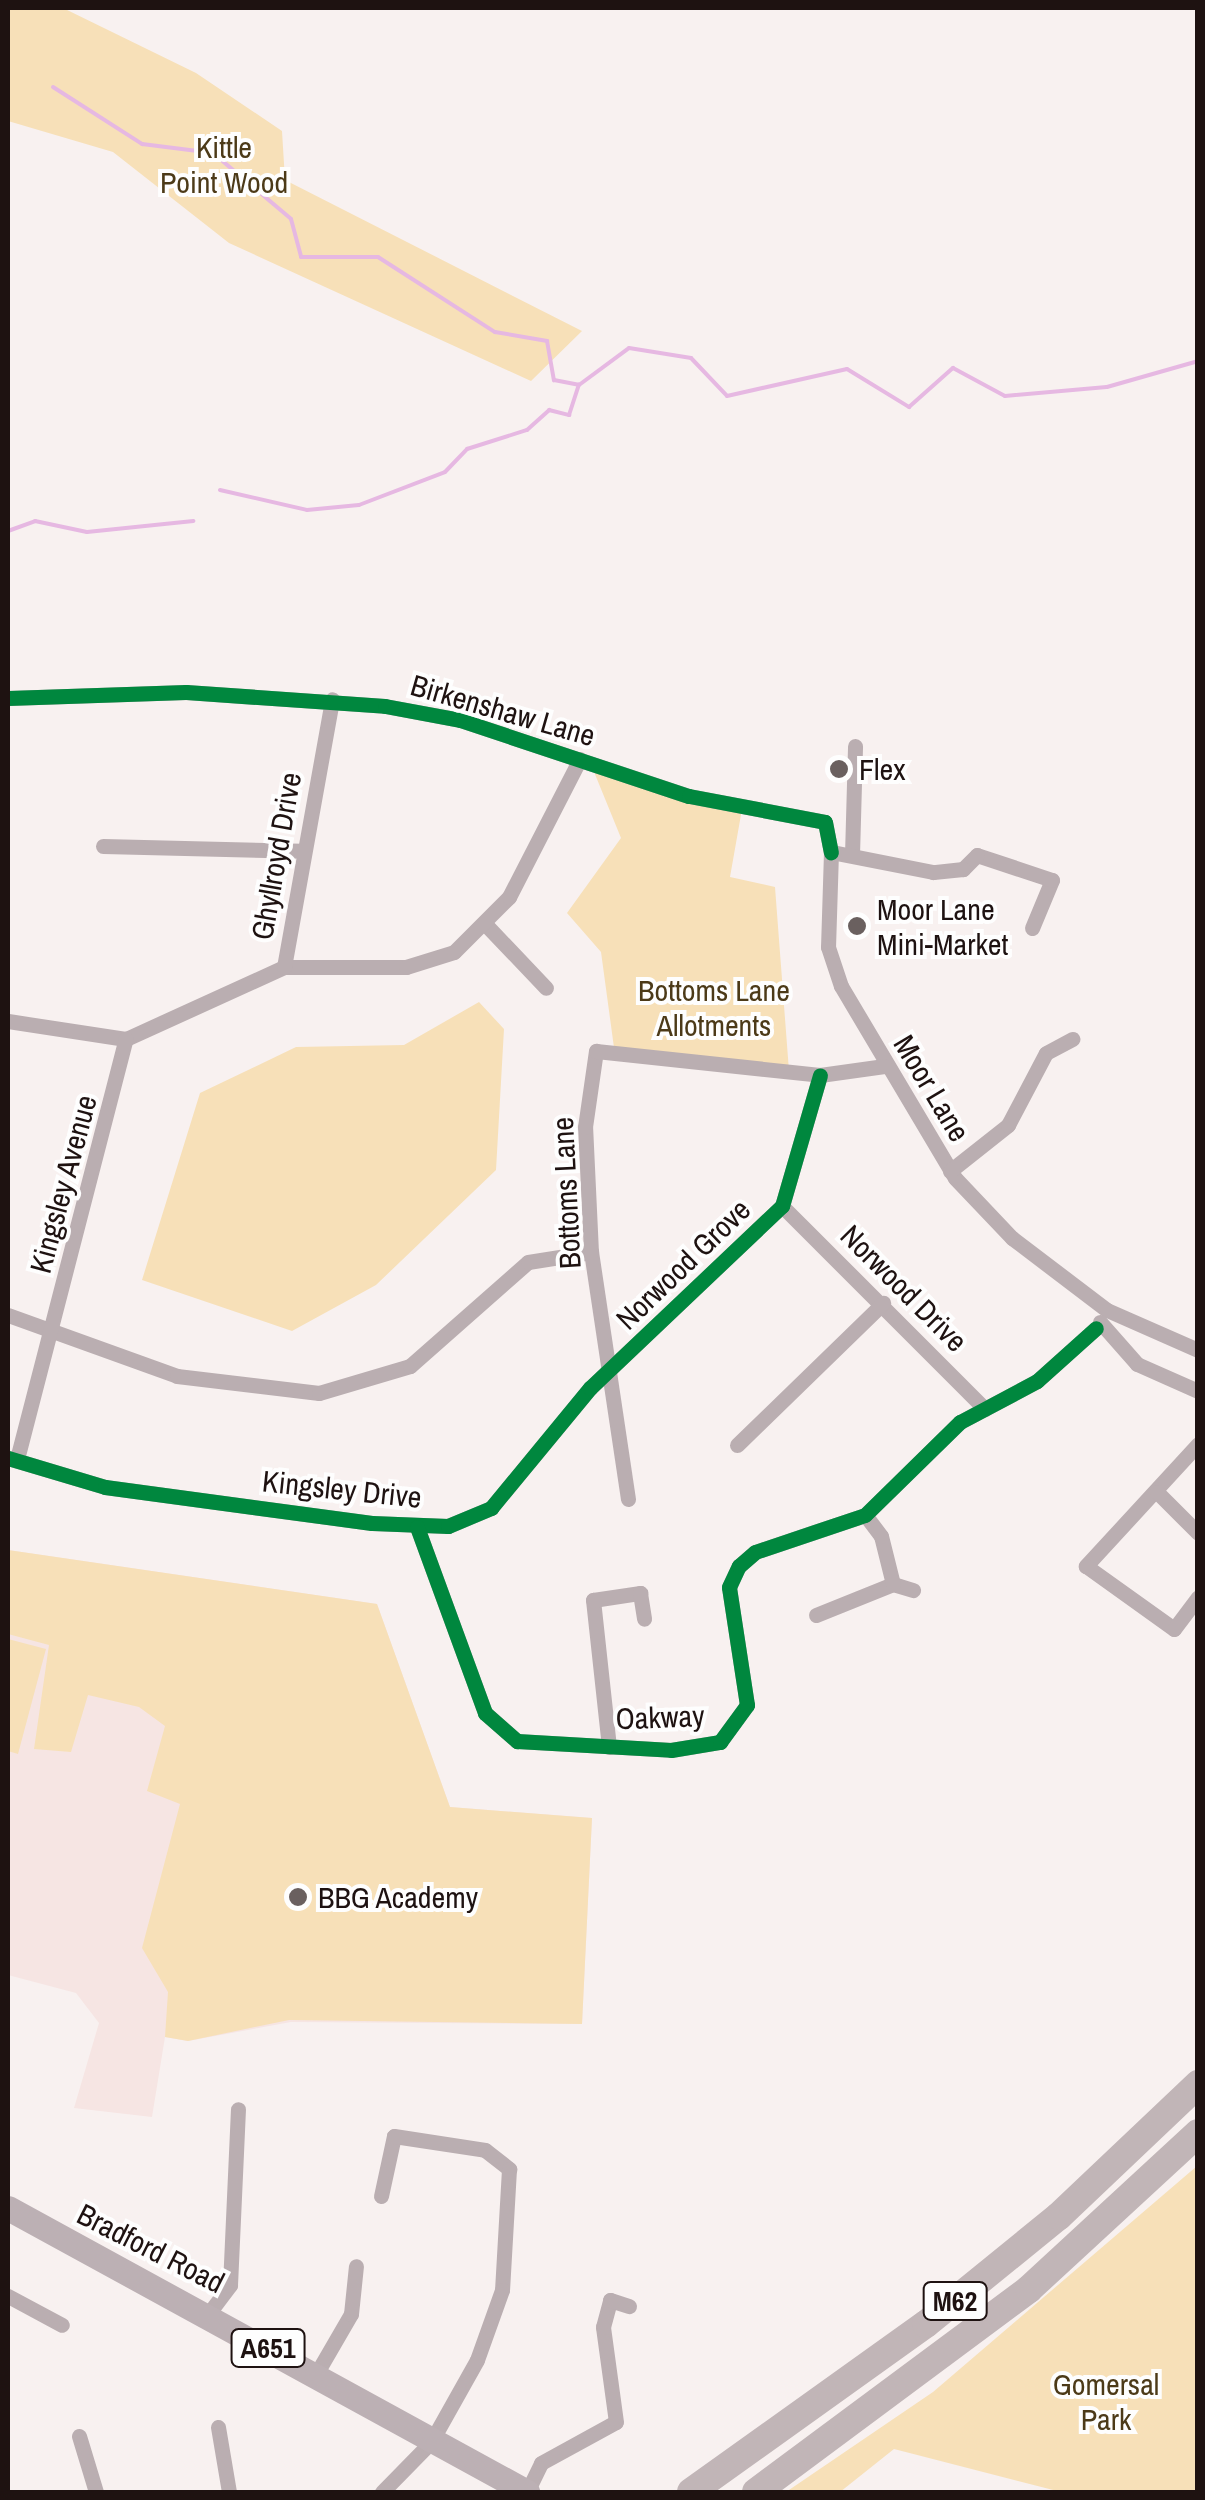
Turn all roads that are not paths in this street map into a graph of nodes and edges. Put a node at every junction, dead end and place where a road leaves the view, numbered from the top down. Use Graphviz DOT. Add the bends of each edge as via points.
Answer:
graph roads {
  1 [pos="8,698"];
  2 [pos="332,699"];
  3 [pos="855,746"];
  4 [pos="580,759"];
  5 [pos="103,846"];
  6 [pos="302,851"];
  7 [pos="831,852"];
  8 [pos="852,856"];
  9 [pos="488,926"];
  10 [pos="1032,928"];
  11 [pos="284,968"];
  12 [pos="546,988"];
  13 [pos="8,1021"];
  14 [pos="126,1040"];
  15 [pos="1072,1040"];
  16 [pos="884,1066"];
  17 [pos="820,1075"];
  18 [pos="950,1171"];
  19 [pos="782,1206"];
  20 [pos="591,1252"];
  21 [pos="884,1303"];
  22 [pos="1107,1310"];
  23 [pos="8,1315"];
  24 [pos="1096,1328"];
  25 [pos="52,1331"];
  26 [pos="1198,1350"];
  27 [pos="611,1372"];
  28 [pos="1198,1391"];
  29 [pos="985,1409"];
  30 [pos="1198,1444"];
  31 [pos="736,1445"];
  32 [pos="12,1458"];
  33 [pos="1157,1492"];
  34 [pos="628,1500"];
  35 [pos="865,1514"];
  36 [pos="417,1527"];
  37 [pos="1198,1533"];
  38 [pos="589,1582"];
  39 [pos="893,1584"];
  40 [pos="913,1590"];
  41 [pos="1198,1598"];
  42 [pos="593,1600"];
  43 [pos="816,1616"];
  44 [pos="644,1619"];
  45 [pos="609,1748"];
  46 [pos="1198,2084"];
  47 [pos="238,2108"];
  48 [pos="1198,2133"];
  49 [pos="381,2196"];
  50 [pos="8,2208"];
  51 [pos="356,2266"];
  52 [pos="8,2296"];
  53 [pos="630,2306"];
  54 [pos="209,2312"];
  55 [pos="62,2325"];
  56 [pos="315,2376"];
  57 [pos="218,2427"];
  58 [pos="79,2436"];
  59 [pos="431,2442"];
  60 [pos="96,2492"];
  61 [pos="229,2492"];
  62 [pos="382,2492"];
  63 [pos="527,2492"];
  64 [pos="691,2492"];
  65 [pos="756,2492"];
  1 -- 2 [label="street, Birkenshaw Lane"];
  2 -- 4 [label="street, Birkenshaw Lane" via="460,720"];
  2 -- 6 [label="street, Ghyllroyd Drive"];
  3 -- 8 [label="street"];
  4 -- 7 [label="street, Birkenshaw Lane" via="689,796 825,822"];
  4 -- 9 [label="street"];
  5 -- 6 [label="street"];
  6 -- 11 [label="street, Ghyllroyd Drive"];
  7 -- 8 [label="street"];
  7 -- 16 [label="street, Moor Lane" via="828,948"];
  8 -- 10 [label="street" via="933,872 963,869 977,854 1052,880"];
  9 -- 11 [label="street" via="454,952 406,966"];
  9 -- 12 [label="street"];
  11 -- 14 [label="street, Ghyllroyd Drive"];
  13 -- 14 [label="street"];
  14 -- 25 [label="street, Kingsley Avenue"];
  15 -- 18 [label="street" via="1046,1053 1008,1125"];
  16 -- 17 [label="street, Bottoms Lane"];
  16 -- 18 [label="street, Moor Lane"];
  17 -- 19 [label="street, Norwood Grove"];
  17 -- 20 [label="street, Bottoms Lane" via="596,1052 585,1126"];
  18 -- 22 [label="street, Moor Lane" via="1012,1238"];
  19 -- 21 [label="street, Norwood Drive"];
  19 -- 27 [label="street, Norwood Grove"];
  20 -- 25 [label="street" via="528,1262 410,1366 319,1393 177,1376"];
  20 -- 27 [label="street, Bottoms Lane"];
  21 -- 29 [label="street, Norwood Drive"];
  21 -- 31 [label="street"];
  22 -- 24 [label="street"];
  22 -- 26 [label="street, Moor Lane"];
  23 -- 25 [label="street"];
  24 -- 28 [label="street" via="1149,1371"];
  24 -- 29 [label="street" via="1037,1381"];
  25 -- 32 [label="street, Kingsley Avenue"];
  27 -- 34 [label="street, Bottoms Lane"];
  27 -- 36 [label="street, Kingsley Drive" via="491,1508"];
  29 -- 35 [label="street" via="910,1466"];
  30 -- 33 [label="street"];
  32 -- 36 [label="street, Kingsley Drive" via="123,1490"];
  33 -- 37 [label="street"];
  33 -- 41 [label="street" via="1086,1566 1174,1629"];
  35 -- 39 [label="street" via="882,1536"];
  35 -- 45 [label="street, Oakway" via="755,1552 740,1566 729,1587 747,1705 720,1742"];
  36 -- 45 [label="street, Oakway" via="484,1713 517,1742"];
  38 -- 42 [label="street"];
  39 -- 40 [label="street"];
  39 -- 43 [label="street"];
  42 -- 44 [label="street" via="640,1593"];
  42 -- 45 [label="street"];
  46 -- 64 [label="highway, M62" via="1059,2216 926,2324"];
  47 -- 54 [label="street" via="230,2285"];
  48 -- 65 [label="highway, M62" via="1029,2289"];
  49 -- 59 [label="street" via="393,2128 484,2150 509,2169 502,2290"];
  50 -- 54 [label="main road, Bradford Road / A651"];
  51 -- 56 [label="street" via="351,2314"];
  52 -- 55 [label="street"];
  53 -- 63 [label="street" via="610,2300 603,2327 616,2422 541,2463"];
  54 -- 56 [label="main road, Bradford Road / A651"];
  56 -- 59 [label="main road, Bradford Road / A651"];
  57 -- 61 [label="street"];
  58 -- 60 [label="street"];
  59 -- 62 [label="street"];
  59 -- 63 [label="main road, Bradford Road / A651"];
}
